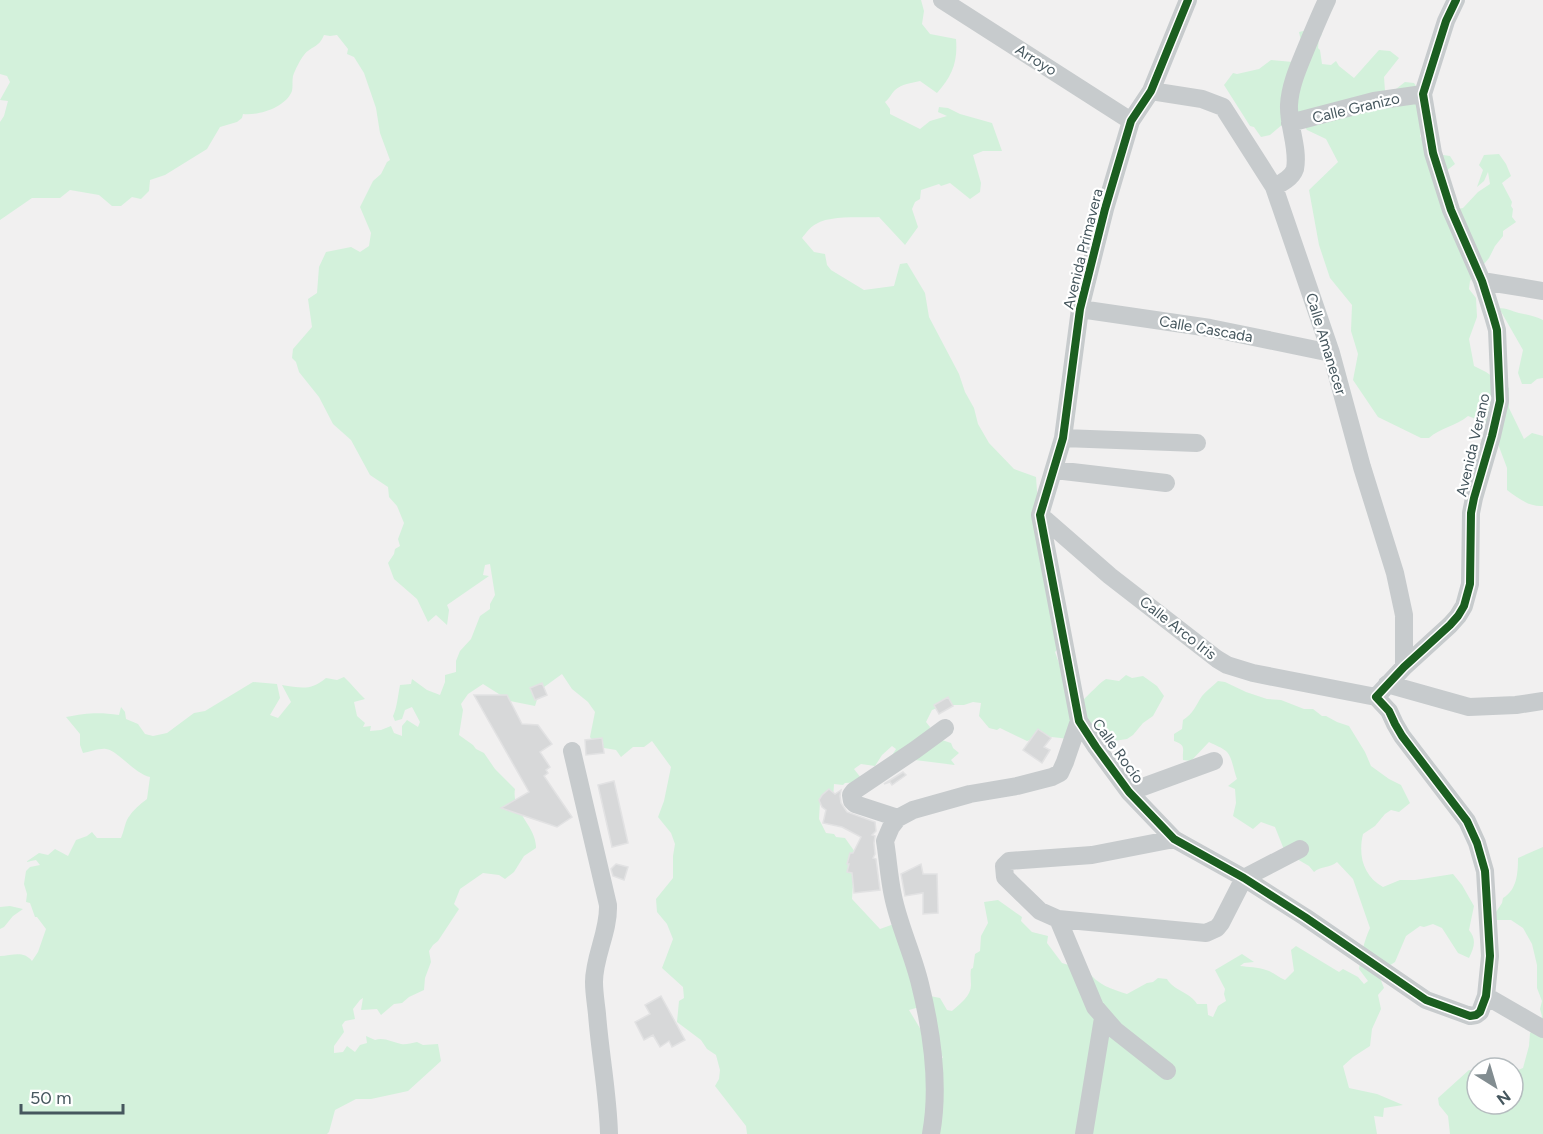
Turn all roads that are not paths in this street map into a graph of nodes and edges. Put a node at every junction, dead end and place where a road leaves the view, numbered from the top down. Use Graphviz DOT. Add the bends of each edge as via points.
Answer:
graph roads {
  1 [pos="942,0"];
  2 [pos="1188,0"];
  3 [pos="1327,0"];
  4 [pos="1456,0"];
  5 [pos="1151,92"];
  6 [pos="1423,94"];
  7 [pos="1131,121"];
  8 [pos="1290,123"];
  9 [pos="1274,187"];
  10 [pos="1482,281"];
  11 [pos="1543,291"];
  12 [pos="1080,309"];
  13 [pos="1331,353"];
  14 [pos="1063,438"];
  15 [pos="1197,443"];
  16 [pos="1055,470"];
  17 [pos="1166,483"];
  18 [pos="1040,515"];
  19 [pos="1404,667"];
  20 [pos="1382,690"];
  21 [pos="1543,701"];
  22 [pos="1079,721"];
  23 [pos="945,728"];
  24 [pos="572,751"];
  25 [pos="1214,761"];
  26 [pos="1129,792"];
  27 [pos="898,818"];
  28 [pos="1174,839"];
  29 [pos="1300,849"];
  30 [pos="1244,878"];
  31 [pos="1058,919"];
  32 [pos="1486,996"];
  33 [pos="1102,1017"];
  34 [pos="1543,1029"];
  35 [pos="1167,1071"];
  36 [pos="609,1134"];
  37 [pos="931,1134"];
  38 [pos="1084,1134"];
  1 -- 7 [label="street, Arroyo"];
  2 -- 5 [label="street, Avenida Primavera"];
  3 -- 8 [label="street" via="1293,80"];
  4 -- 6 [label="street, Avenida Verano"];
  5 -- 7 [label="street, Avenida Primavera"];
  5 -- 9 [label="street, Calle Amanecer" via="1202,99 1223,107"];
  6 -- 8 [label="street, Calle Granizo" via="1374,101"];
  6 -- 10 [label="street, Avenida Verano" via="1433,153 1451,210"];
  7 -- 12 [label="street, Avenida Primavera"];
  8 -- 9 [label="street" via="1295,169"];
  9 -- 13 [label="street, Calle Amanecer"];
  10 -- 11 [label="street"];
  10 -- 19 [label="street, Avenida Verano" via="1497,330 1500,401 1472,505 1468,595 1458,616"];
  12 -- 13 [label="street, Calle Cascada" via="1210,328"];
  12 -- 14 [label="street, Avenida Primavera"];
  13 -- 19 [label="street, Calle Amanecer" via="1395,573 1404,615"];
  14 -- 15 [label="street"];
  14 -- 16 [label="street, Avenida Primavera"];
  16 -- 17 [label="street"];
  16 -- 18 [label="street, Avenida Primavera"];
  18 -- 20 [label="street, Calle Arco Iris" via="1110,576 1227,665 1253,673"];
  18 -- 22 [label="street, Calle Rocío"];
  19 -- 20 [label="street, Avenida Verano"];
  20 -- 21 [label="street, Calle Arco Iris" via="1468,707"];
  20 -- 32 [label="street" via="1402,736 1454,801 1477,843 1487,899 1490,957"];
  22 -- 26 [label="street, Calle Rocío"];
  22 -- 27 [label="street" via="1060,773 943,801"];
  23 -- 27 [label="street" via="851,795 855,804"];
  24 -- 36 [label="street" via="608,905 607,927 594,981"];
  25 -- 26 [label="street"];
  26 -- 28 [label="street, Calle Rocío"];
  27 -- 37 [label="street" via="885,841 893,897 920,982 931,1038 935,1078"];
  28 -- 30 [label="street, Calle Rocío"];
  28 -- 31 [label="street" via="1092,855 1009,861 1004,866 1005,877 1040,911"];
  29 -- 30 [label="street"];
  30 -- 31 [label="street" via="1221,923 1206,933"];
  30 -- 32 [label="street, Calle Rocío" via="1426,1000 1470,1016 1480,1012"];
  31 -- 33 [label="street"];
  32 -- 34 [label="street"];
  33 -- 35 [label="street"];
  33 -- 38 [label="street"];
}
